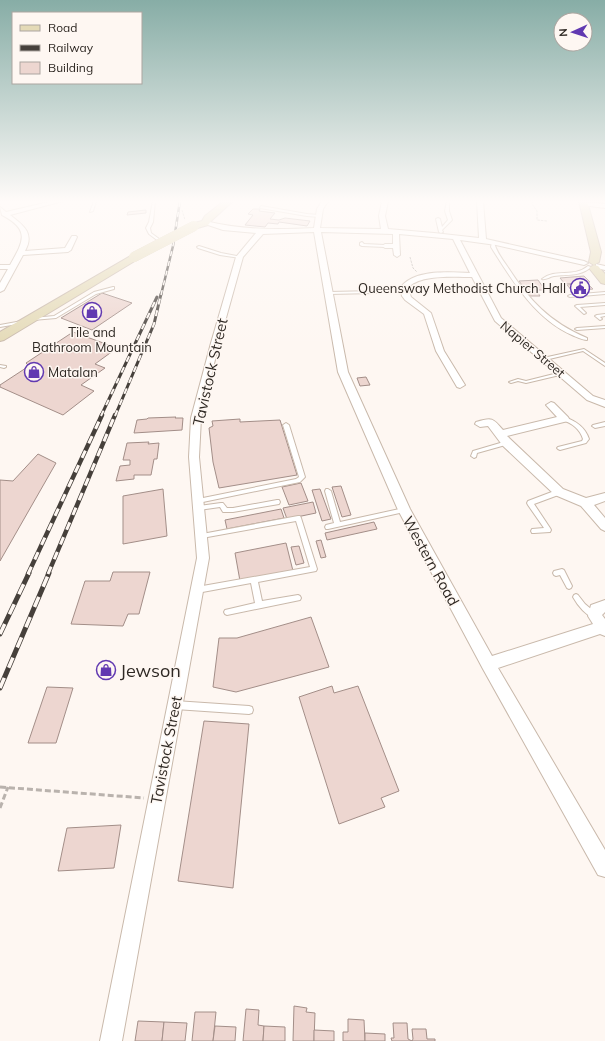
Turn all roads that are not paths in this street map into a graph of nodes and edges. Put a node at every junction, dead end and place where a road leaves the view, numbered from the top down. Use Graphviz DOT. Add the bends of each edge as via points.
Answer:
graph roads {
  1 [pos="23,250"];
  2 [pos="68,250"];
  3 [pos="144,250"];
  4 [pos="207,250"];
  5 [pos="246,250"];
  6 [pos="321,250"];
  7 [pos="397,250"];
  8 [pos="462,250"];
  9 [pos="495,250"];
  10 [pos="522,250"];
  11 [pos="595,250"];
  12 [pos="21,253"];
  13 [pos="398,255"];
  14 [pos="240,257"];
  15 [pos="594,266"];
  16 [pos="0,267"];
  17 [pos="13,267"];
  18 [pos="475,275"];
  19 [pos="544,279"];
  20 [pos="605,281"];
  21 [pos="113,288"];
  22 [pos="0,290"];
  23 [pos="375,292"];
  24 [pos="328,293"];
  25 [pos="605,293"];
  26 [pos="570,296"];
  27 [pos="605,304"];
  28 [pos="584,313"];
  29 [pos="605,315"];
  30 [pos="600,319"];
  31 [pos="29,320"];
  32 [pos="605,327"];
  33 [pos="577,329"];
  34 [pos="2,331"];
  35 [pos="585,340"];
  36 [pos="545,359"];
  37 [pos="605,365"];
  38 [pos="562,373"];
  39 [pos="511,382"];
  40 [pos="460,385"];
  41 [pos="605,404"];
  42 [pos="551,405"];
  43 [pos="564,419"];
  44 [pos="480,424"];
  45 [pos="605,424"];
  46 [pos="286,425"];
  47 [pos="595,426"];
  48 [pos="504,439"];
  49 [pos="560,448"];
  50 [pos="474,456"];
  51 [pos="328,491"];
  52 [pos="559,492"];
  53 [pos="605,497"];
  54 [pos="277,502"];
  55 [pos="585,503"];
  56 [pos="199,504"];
  57 [pos="404,510"];
  58 [pos="338,525"];
  59 [pos="605,526"];
  60 [pos="328,527"];
  61 [pos="534,531"];
  62 [pos="202,536"];
  63 [pos="556,573"];
  64 [pos="254,580"];
  65 [pos="569,586"];
  66 [pos="197,590"];
  67 [pos="576,597"];
  68 [pos="298,598"];
  69 [pos="259,606"];
  70 [pos="227,612"];
  71 [pos="602,620"];
  72 [pos="488,664"];
  73 [pos="175,705"];
  74 [pos="249,710"];
  75 [pos="605,868"];
  76 [pos="111,1041"];
  1 -- 12 [label="street"];
  2 -- 12 [label="street"];
  3 -- 31 [label="street, bridge"];
  4 -- 14 [label="lane"];
  5 -- 14 [label="street, Tavistock Street"];
  6 -- 24 [label="street, Western Road"];
  7 -- 13 [label="street"];
  8 -- 18 [label="street, Napier Street"];
  9 -- 35 [label="lane" via="525,295 561,328"];
  10 -- 15 [label="street"];
  11 -- 15 [label="street"];
  12 -- 17 [label="street"];
  14 -- 56 [label="street, Tavistock Street" via="196,418 194,457"];
  15 -- 19 [label="lane" via="577,273 548,276"];
  15 -- 20 [label="street"];
  16 -- 17 [label="street"];
  17 -- 22 [label="street"];
  18 -- 36 [label="street, Napier Street" via="498,319"];
  18 -- 40 [label="street" via="423,276 412,280 404,290 406,296 428,315 440,350"];
  21 -- 31 [label="lane" via="95,293 55,317"];
  23 -- 24 [label="lane"];
  24 -- 57 [label="street, Western Road" via="343,372"];
  25 -- 26 [label="lane"];
  27 -- 28 [label="lane" via="578,306"];
  29 -- 30 [label="lane" via="596,316"];
  31 -- 34 [label="street"];
  32 -- 33 [label="lane"];
  36 -- 37 [label="lane" via="584,350"];
  36 -- 38 [label="street, Napier Street"];
  38 -- 39 [label="lane" via="526,382"];
  38 -- 41 [label="street, Napier Street" via="593,400"];
  42 -- 43 [label="street"];
  43 -- 48 [label="street"];
  43 -- 49 [label="lane" via="575,424 585,434 586,439 584,442"];
  44 -- 48 [label="street" via="491,422"];
  45 -- 47 [label="lane"];
  46 -- 56 [label="lane" via="302,477 298,481"];
  48 -- 50 [label="lane" via="475,452"];
  48 -- 52 [label="street"];
  51 -- 58 [label="lane"];
  52 -- 55 [label="street"];
  52 -- 61 [label="lane" via="530,503 548,530"];
  53 -- 55 [label="street"];
  54 -- 56 [label="lane" via="234,510 225,510 221,505"];
  55 -- 59 [label="street"];
  56 -- 62 [label="street, Tavistock Street"];
  57 -- 58 [label="lane"];
  57 -- 72 [label="street, Western Road"];
  58 -- 60 [label="lane"];
  62 -- 64 [label="lane" via="298,518 314,569"];
  62 -- 66 [label="street, Tavistock Street" via="203,558"];
  63 -- 65 [label="lane" via="562,572"];
  64 -- 66 [label="lane"];
  64 -- 69 [label="lane"];
  66 -- 73 [label="street, Tavistock Street"];
  67 -- 71 [label="lane" via="583,606"];
  68 -- 69 [label="lane"];
  69 -- 70 [label="lane"];
  71 -- 72 [label="street"];
  72 -- 75 [label="street, Western Road"];
  73 -- 74 [label="lane"];
  73 -- 76 [label="street, Tavistock Street"];
}
